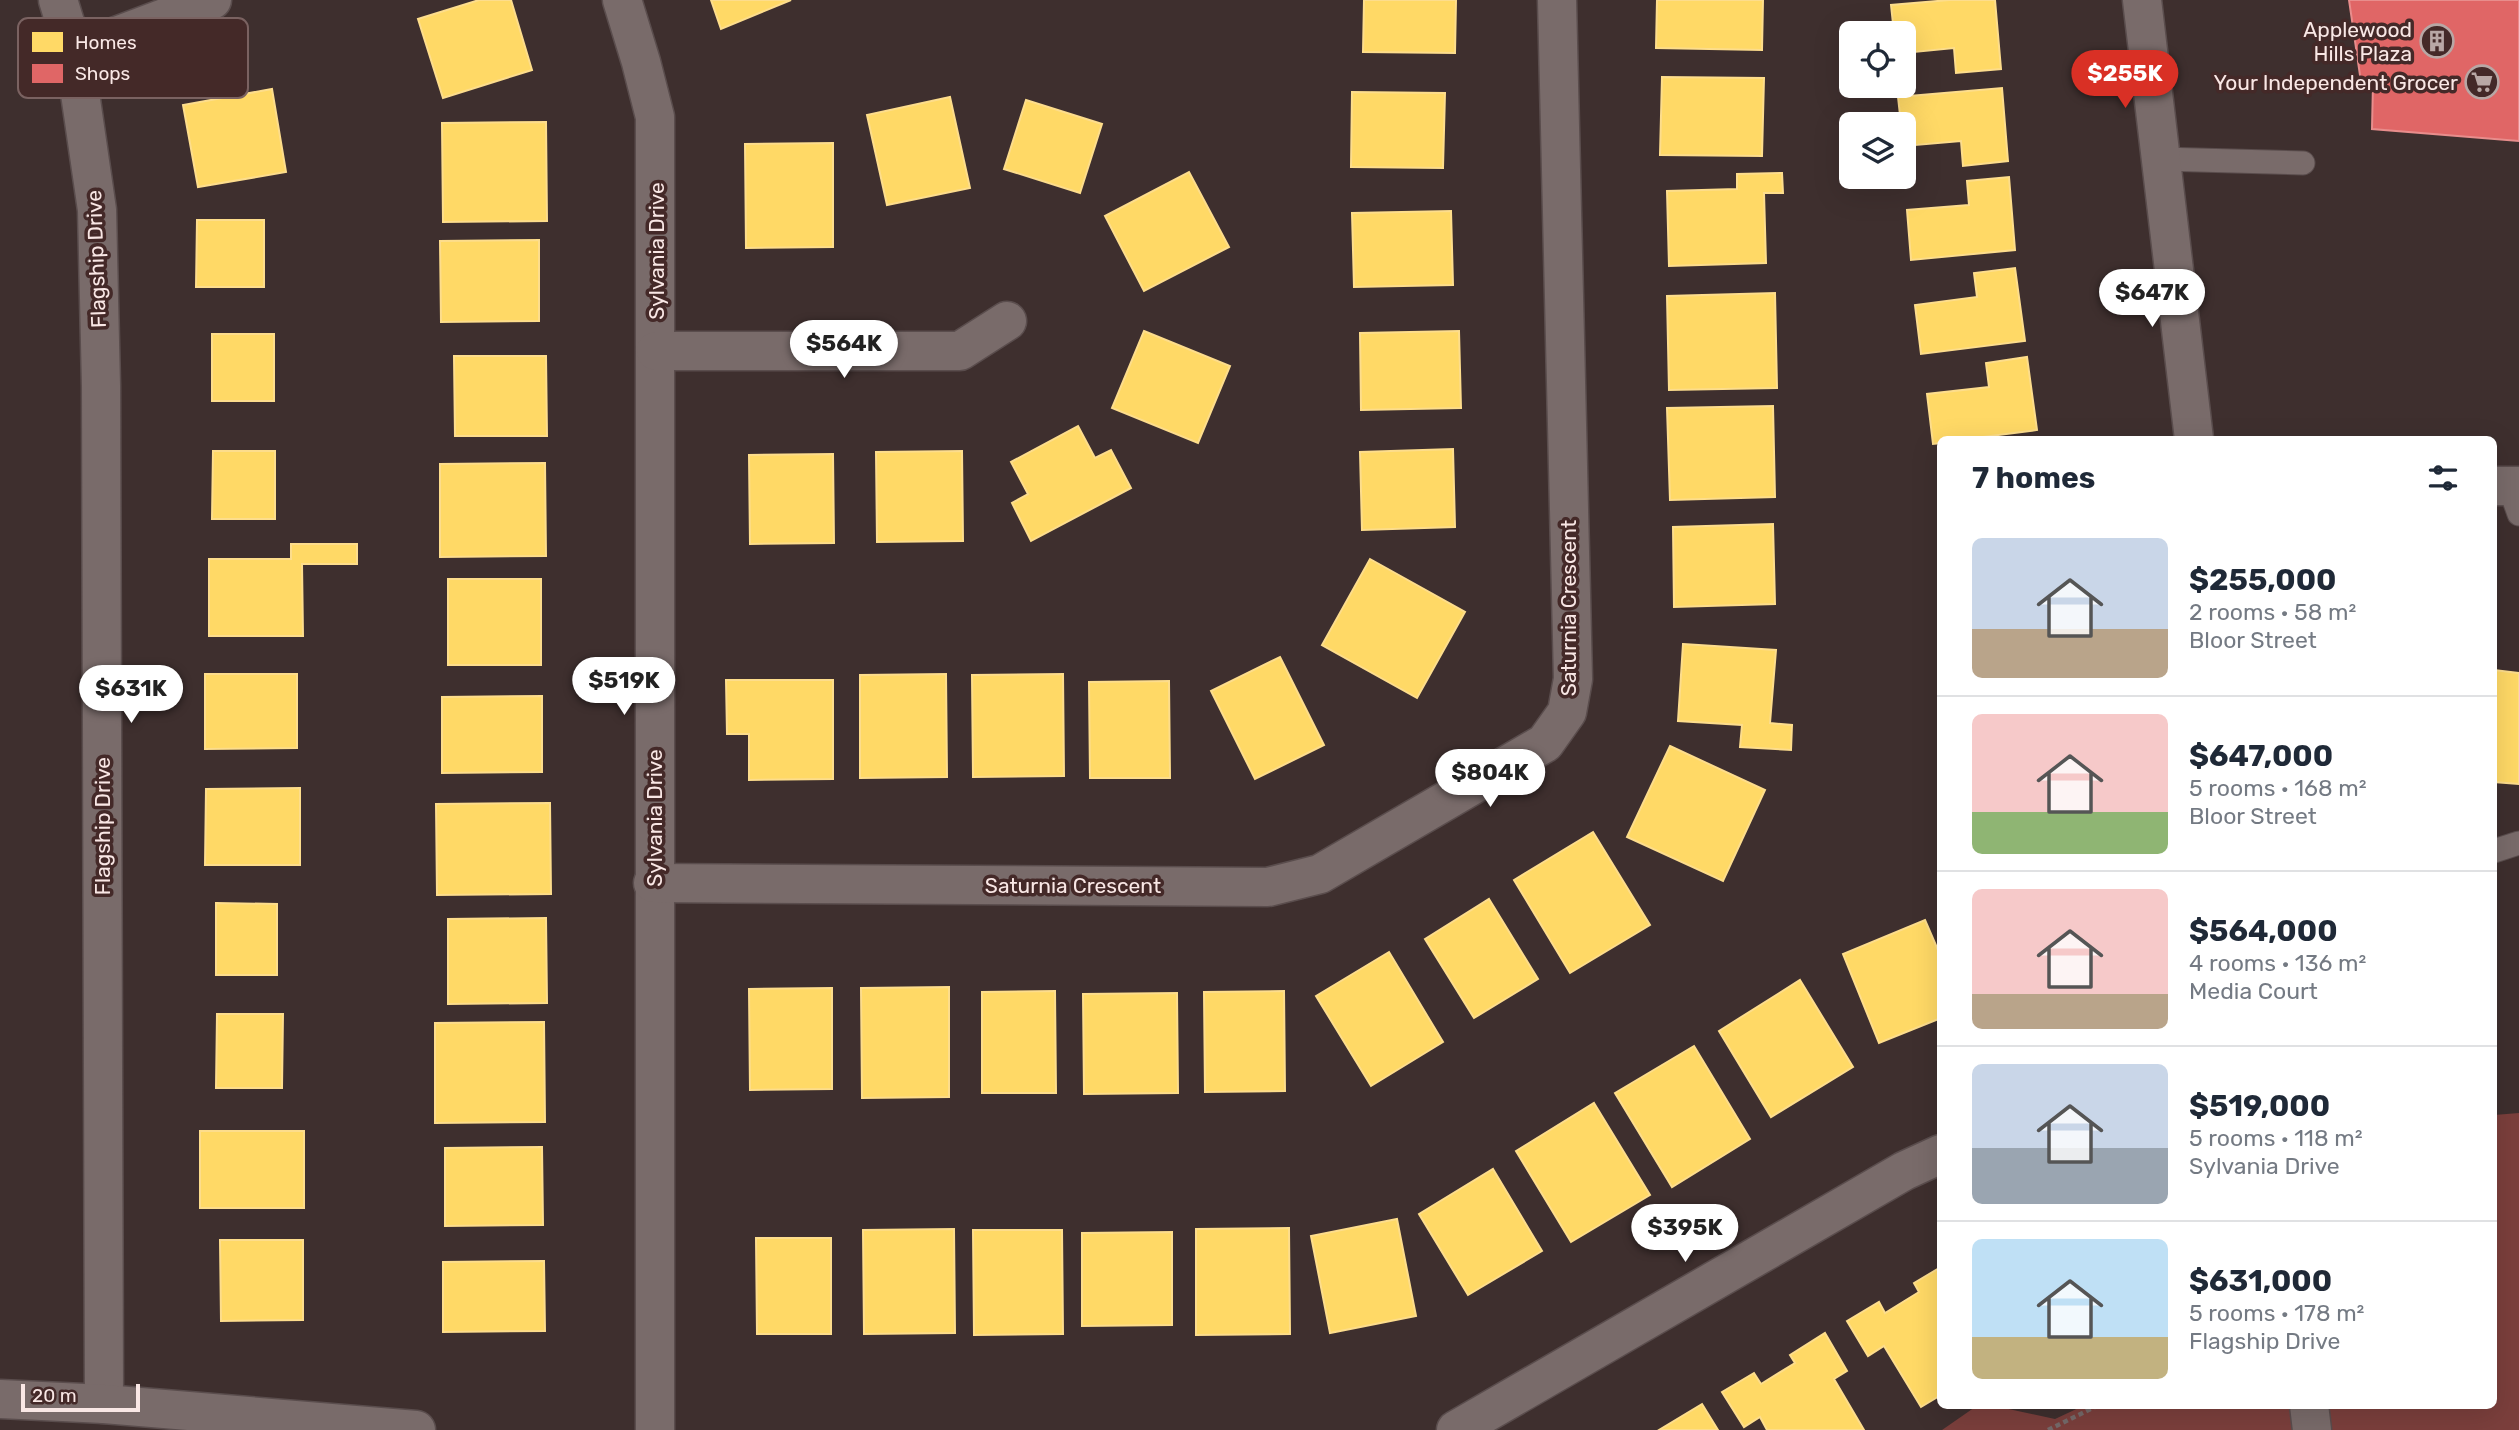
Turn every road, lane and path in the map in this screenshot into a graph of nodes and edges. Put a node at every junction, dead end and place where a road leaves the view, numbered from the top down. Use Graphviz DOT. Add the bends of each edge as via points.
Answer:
graph roads {
  1 [pos="58,0"];
  2 [pos="212,0"];
  3 [pos="622,0"];
  4 [pos="1556,0"];
  5 [pos="2143,0"];
  6 [pos="64,18"];
  7 [pos="164,18"];
  8 [pos="80,98"];
  9 [pos="2161,159"];
  10 [pos="2303,163"];
  11 [pos="1007,321"];
  12 [pos="656,351"];
  13 [pos="2194,436"];
  14 [pos="2519,843"];
  15 [pos="2497,850"];
  16 [pos="653,883"];
  17 [pos="1937,1156"];
  18 [pos="0,1399"];
  19 [pos="104,1404"];
  20 [pos="2091,1409"];
  21 [pos="416,1430"];
  22 [pos="654,1430"];
  23 [pos="1456,1430"];
  24 [pos="2048,1430"];
  1 -- 6 [label="street, Flagship Drive"];
  2 -- 7 [label="street"];
  3 -- 12 [label="street, Sylvania Drive" via="655,117"];
  4 -- 16 [label="street, Saturnia Crescent" via="1573,679 1567,712 1545,743 1320,874 1268,887"];
  5 -- 9 [label="street"];
  8 -- 19 [label="street, Flagship Drive" via="97,223 101,386"];
  9 -- 10 [label="lane"];
  9 -- 13 [label="street"];
  11 -- 12 [label="street" via="960,351"];
  12 -- 16 [label="street, Sylvania Drive"];
  14 -- 15 [label="lane"];
  16 -- 22 [label="street, Sylvania Drive"];
  17 -- 23 [label="street"];
  18 -- 19 [label="street"];
  19 -- 21 [label="street"];
  20 -- 24 [label="path"];
}
